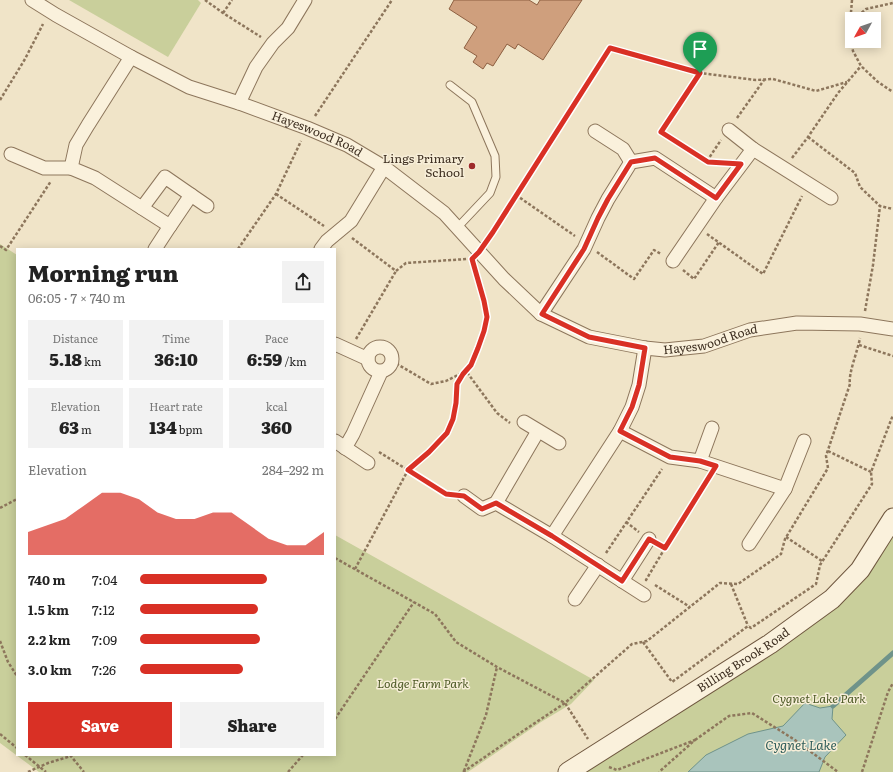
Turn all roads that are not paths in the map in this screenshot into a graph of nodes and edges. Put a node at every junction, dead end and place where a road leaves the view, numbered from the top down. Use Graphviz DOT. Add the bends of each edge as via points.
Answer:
graph roads {
  1 [pos="32,0"];
  2 [pos="305,0"];
  3 [pos="131,57"];
  4 [pos="450,85"];
  5 [pos="239,103"];
  6 [pos="729,130"];
  7 [pos="595,131"];
  8 [pos="753,148"];
  9 [pos="11,154"];
  10 [pos="631,162"];
  11 [pos="384,167"];
  12 [pos="65,168"];
  13 [pos="191,195"];
  14 [pos="716,198"];
  15 [pos="831,198"];
  16 [pos="207,206"];
  17 [pos="142,208"];
  18 [pos="170,226"];
  19 [pos="457,228"];
  20 [pos="156,248"];
  21 [pos="322,248"];
  22 [pos="673,261"];
  23 [pos="542,314"];
  24 [pos="893,328"];
  25 [pos="336,344"];
  26 [pos="645,348"];
  27 [pos="368,359"];
  28 [pos="380,372"];
  29 [pos="524,422"];
  30 [pos="712,428"];
  31 [pos="620,431"];
  32 [pos="535,436"];
  33 [pos="804,440"];
  34 [pos="559,443"];
  35 [pos="340,445"];
  36 [pos="700,461"];
  37 [pos="368,463"];
  38 [pos="785,489"];
  39 [pos="464,496"];
  40 [pos="496,503"];
  41 [pos="893,518"];
  42 [pos="552,536"];
  43 [pos="649,539"];
  44 [pos="749,544"];
  45 [pos="598,565"];
  46 [pos="622,581"];
  47 [pos="644,595"];
  48 [pos="575,599"];
  49 [pos="568,772"];
  1 -- 3 [label="street, Hayeswood Road"];
  2 -- 5 [label="street" via="288,28 273,43 256,67"];
  3 -- 5 [label="street, Hayeswood Road" via="189,87"];
  3 -- 12 [label="street" via="76,145"];
  4 -- 19 [label="lane" via="472,102 495,156 496,177 490,193"];
  5 -- 11 [label="street, Hayeswood Road" via="340,142"];
  6 -- 8 [label="street"];
  7 -- 10 [label="street" via="623,149"];
  8 -- 14 [label="street"];
  8 -- 15 [label="street"];
  9 -- 12 [label="street" via="44,168"];
  10 -- 14 [label="street" via="655,158"];
  10 -- 23 [label="street" via="608,199 587,244"];
  11 -- 19 [label="street, Hayeswood Road" via="444,213"];
  11 -- 21 [label="street" via="351,221"];
  12 -- 17 [label="street" via="95,178"];
  13 -- 16 [label="street"];
  13 -- 17 [label="street" via="165,176"];
  13 -- 18 [label="street"];
  14 -- 22 [label="street"];
  17 -- 18 [label="street"];
  18 -- 20 [label="street"];
  19 -- 23 [label="street, Hayeswood Road" via="475,255"];
  23 -- 26 [label="street, Hayeswood Road" via="589,337"];
  24 -- 26 [label="street, Hayeswood Road" via="860,324 797,324 750,330 704,346 665,350"];
  25 -- 27 [label="street"];
  26 -- 31 [label="street" via="639,385"];
  27 -- 28 [label="street" via="370,367"];
  27 -- 28 [label="street" via="369,353 376,348 389,350 392,361 388,369"];
  28 -- 35 [label="street" via="353,434"];
  29 -- 32 [label="street"];
  30 -- 36 [label="street"];
  31 -- 36 [label="street" via="670,457"];
  31 -- 42 [label="street"];
  32 -- 34 [label="street"];
  32 -- 40 [label="street"];
  33 -- 38 [label="street"];
  35 -- 37 [label="street"];
  36 -- 38 [label="street"];
  38 -- 44 [label="street"];
  39 -- 40 [label="street" via="482,509"];
  40 -- 42 [label="street"];
  41 -- 49 [label="street, Billing Brook Road" via="860,570 832,598 770,644"];
  42 -- 45 [label="street"];
  43 -- 46 [label="street"];
  45 -- 46 [label="street"];
  45 -- 48 [label="street"];
  46 -- 47 [label="street"];
}
